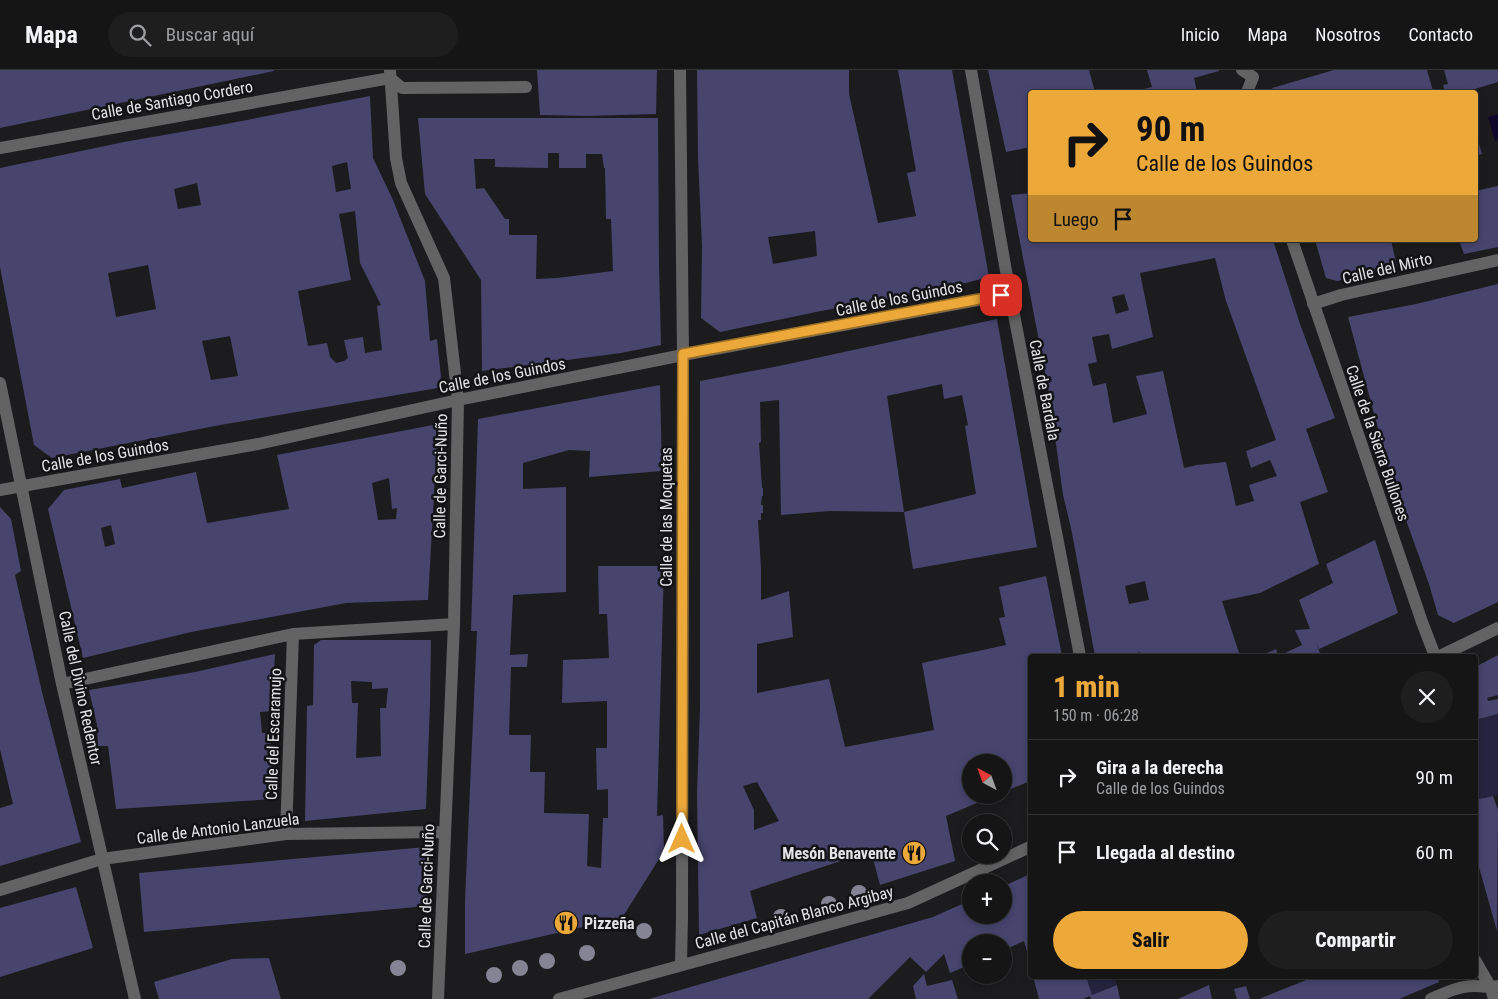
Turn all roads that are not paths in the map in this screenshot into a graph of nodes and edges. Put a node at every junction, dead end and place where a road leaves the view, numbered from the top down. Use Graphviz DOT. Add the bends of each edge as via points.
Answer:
graph roads {
  1 [pos="680,70"];
  2 [pos="971,70"];
  3 [pos="1242,70"];
  4 [pos="390,74"];
  5 [pos="1258,74"];
  6 [pos="526,87"];
  7 [pos="1248,90"];
  8 [pos="0,148"];
  9 [pos="1293,242"];
  10 [pos="1498,260"];
  11 [pos="1010,294"];
  12 [pos="1313,304"];
  13 [pos="683,354"];
  14 [pos="0,382"];
  15 [pos="458,400"];
  16 [pos="21,486"];
  17 [pos="0,490"];
  18 [pos="454,624"];
  19 [pos="1498,628"];
  20 [pos="293,634"];
  21 [pos="1080,654"];
  22 [pos="1434,654"];
  23 [pos="1444,654"];
  24 [pos="62,684"];
  25 [pos="444,832"];
  26 [pos="286,834"];
  27 [pos="1028,848"];
  28 [pos="102,859"];
  29 [pos="0,890"];
  30 [pos="681,965"];
  31 [pos="1478,965"];
  32 [pos="1494,991"];
  33 [pos="135,999"];
  34 [pos="438,999"];
  35 [pos="559,999"];
  36 [pos="1431,999"];
  1 -- 13 [label="street, Calle de las Moquetas"];
  2 -- 11 [label="street, Calle de Bardala"];
  3 -- 5 [label="street"];
  4 -- 6 [label="street" via="402,88"];
  4 -- 8 [label="street, Calle de Santiago Cordero"];
  4 -- 15 [label="street, Calle de Garci-Nuño" via="401,183 444,278"];
  5 -- 7 [label="street"];
  9 -- 12 [label="street, Calle de la Sierra Bullones"];
  10 -- 12 [label="street, Calle del Mirto"];
  11 -- 13 [label="street, Calle de los Guindos"];
  11 -- 21 [label="street, Calle de Bardala"];
  12 -- 22 [label="street, Calle de la Sierra Bullones"];
  13 -- 15 [label="street, Calle de los Guindos"];
  13 -- 30 [label="street, Calle de las Moquetas"];
  14 -- 16 [label="street, Calle del Divino Redentor"];
  15 -- 16 [label="street, Calle de los Guindos" via="258,444"];
  15 -- 18 [label="street, Calle de Garci-Nuño"];
  16 -- 17 [label="street, Calle de los Guindos"];
  16 -- 24 [label="street, Calle del Divino Redentor"];
  18 -- 20 [label="street"];
  18 -- 25 [label="street, Calle de Garci-Nuño"];
  19 -- 23 [label="street"];
  20 -- 24 [label="street"];
  20 -- 26 [label="street, Calle del Escaramujo"];
  24 -- 28 [label="street, Calle del Divino Redentor"];
  25 -- 26 [label="street, Calle de Antonio Lanzuela"];
  25 -- 34 [label="street, Calle de Garci-Nuño"];
  26 -- 28 [label="street, Calle de Antonio Lanzuela"];
  27 -- 30 [label="street, Calle del Capitán Blanco Argibay" via="908,903"];
  28 -- 29 [label="street, Calle de Antonio Lanzuela"];
  28 -- 33 [label="street, Calle del Divino Redentor"];
  30 -- 35 [label="street, Calle del Capitán Blanco Argibay"];
  31 -- 32 [label="street"];
  32 -- 36 [label="street" via="1474,986 1461,987"];
}
